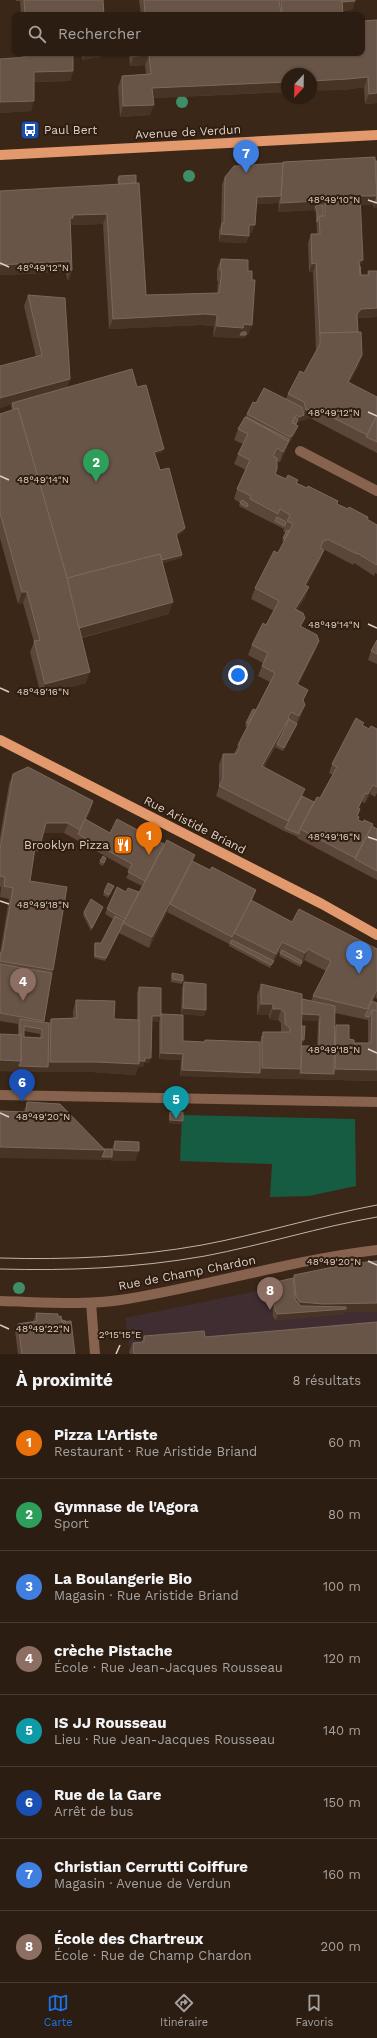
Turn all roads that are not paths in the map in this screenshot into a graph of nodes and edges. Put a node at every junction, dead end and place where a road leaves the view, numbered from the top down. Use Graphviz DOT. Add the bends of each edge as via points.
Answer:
graph roads {
  1 [pos="377,135"];
  2 [pos="0,155"];
  3 [pos="300,451"];
  4 [pos="377,491"];
  5 [pos="0,741"];
  6 [pos="377,935"];
  7 [pos="0,1095"];
  8 [pos="377,1102"];
  9 [pos="377,1250"];
  10 [pos="0,1301"];
  11 [pos="91,1303"];
  12 [pos="96,1354"];
  1 -- 2 [label="main road, Avenue de Verdun"];
  3 -- 4 [label="street"];
  5 -- 6 [label="main road, Rue Aristide Briand" via="322,904"];
  7 -- 8 [label="street"];
  9 -- 11 [label="street, Rue de Champ Chardon" via="312,1260 168,1292"];
  10 -- 11 [label="street, Rue de Champ Chardon"];
  11 -- 12 [label="street"];
}
